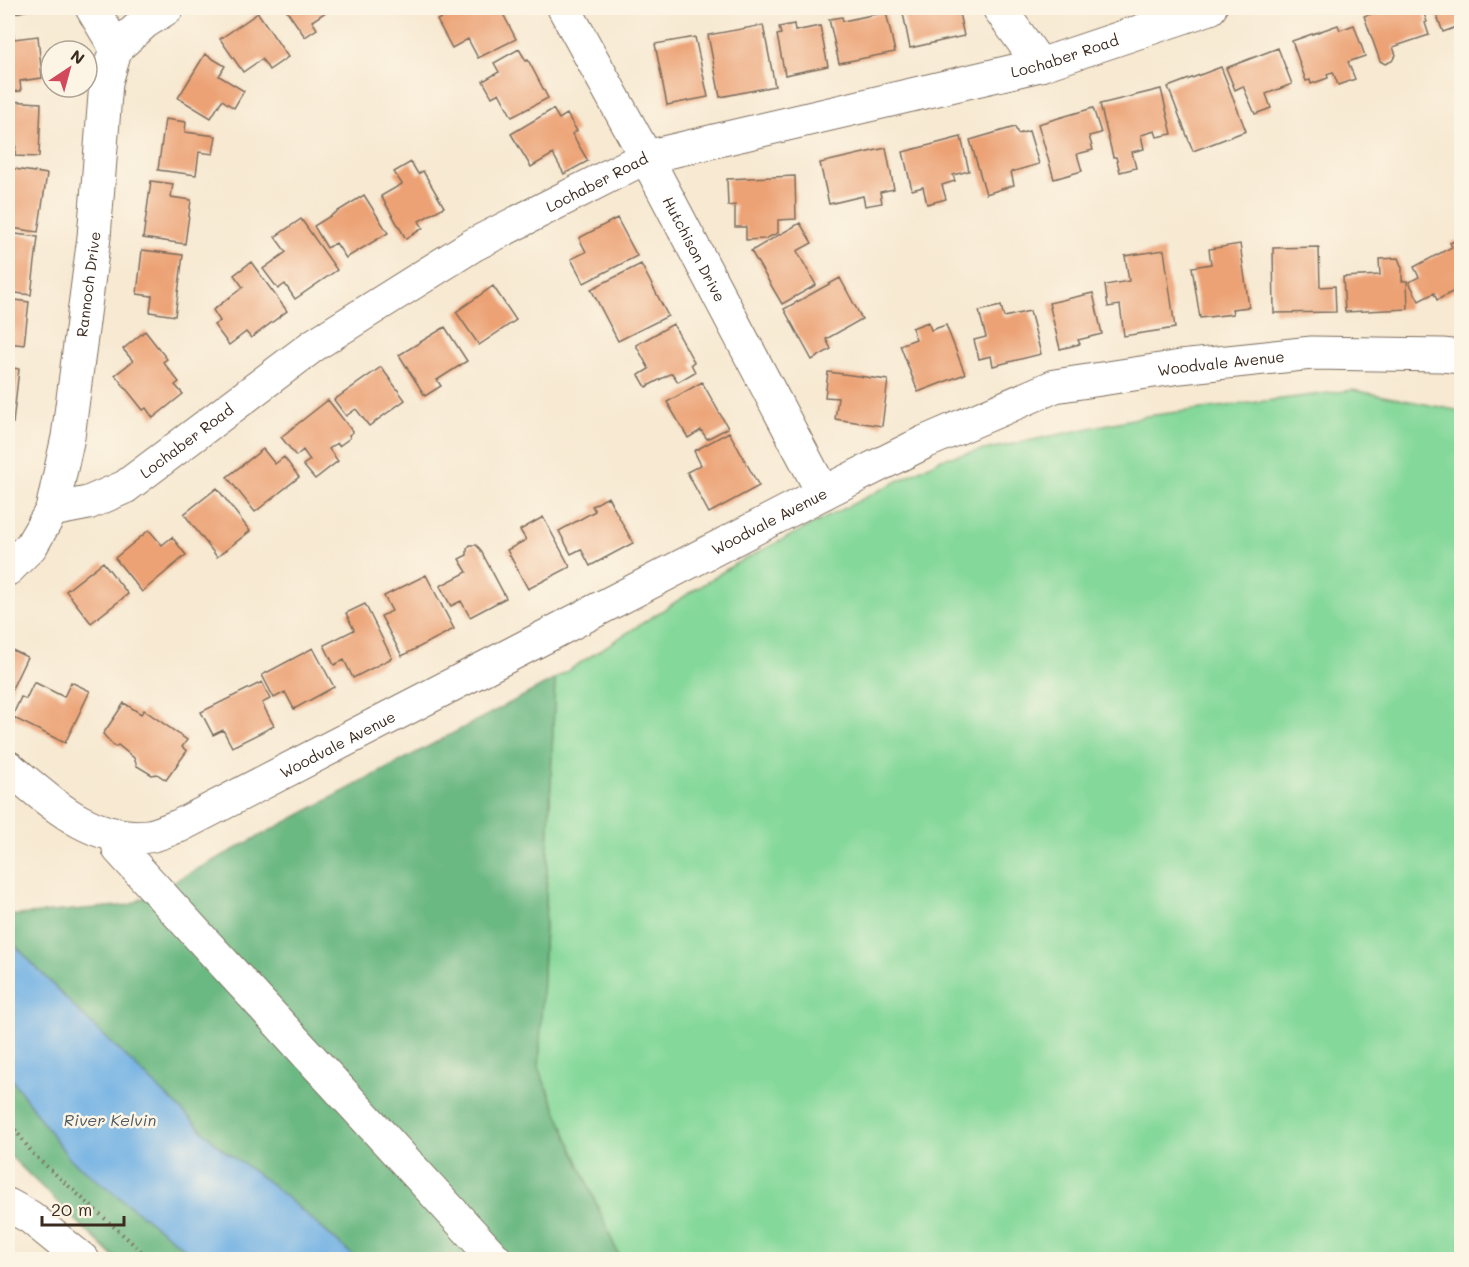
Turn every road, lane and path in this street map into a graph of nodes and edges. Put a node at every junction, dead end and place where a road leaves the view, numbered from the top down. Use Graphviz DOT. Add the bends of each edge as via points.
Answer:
graph roads {
  1 [pos="92,8"];
  2 [pos="167,8"];
  3 [pos="564,8"];
  4 [pos="999,8"];
  5 [pos="1210,8"];
  6 [pos="116,48"];
  7 [pos="1040,65"];
  8 [pos="646,157"];
  9 [pos="1455,353"];
  10 [pos="823,493"];
  11 [pos="52,510"];
  12 [pos="8,569"];
  13 [pos="8,767"];
  14 [pos="118,835"];
  15 [pos="8,1120"];
  16 [pos="8,1205"];
  17 [pos="83,1260"];
  18 [pos="151,1260"];
  19 [pos="496,1260"];
  1 -- 6 [label="street"];
  2 -- 6 [label="street"];
  3 -- 8 [label="street, Hutchison Drive"];
  4 -- 7 [label="street"];
  5 -- 7 [label="street, Lochaber Road"];
  6 -- 11 [label="street, Rannoch Drive" via="106,82 94,237 68,437"];
  7 -- 8 [label="street, Lochaber Road"];
  8 -- 10 [label="street, Hutchison Drive"];
  8 -- 11 [label="street, Lochaber Road" via="473,245 314,345 125,487 88,503"];
  9 -- 10 [label="street, Woodvale Avenue" via="1312,353 1055,386 925,442"];
  10 -- 14 [label="street, Woodvale Avenue" via="179,826 149,836"];
  11 -- 12 [label="street, Rannoch Drive" via="31,546"];
  13 -- 14 [label="street, Woodvale Avenue" via="75,821"];
  14 -- 19 [label="street" via="119,849"];
  15 -- 18 [label="path" via="33,1154"];
  16 -- 17 [label="street" via="30,1217"];
}
